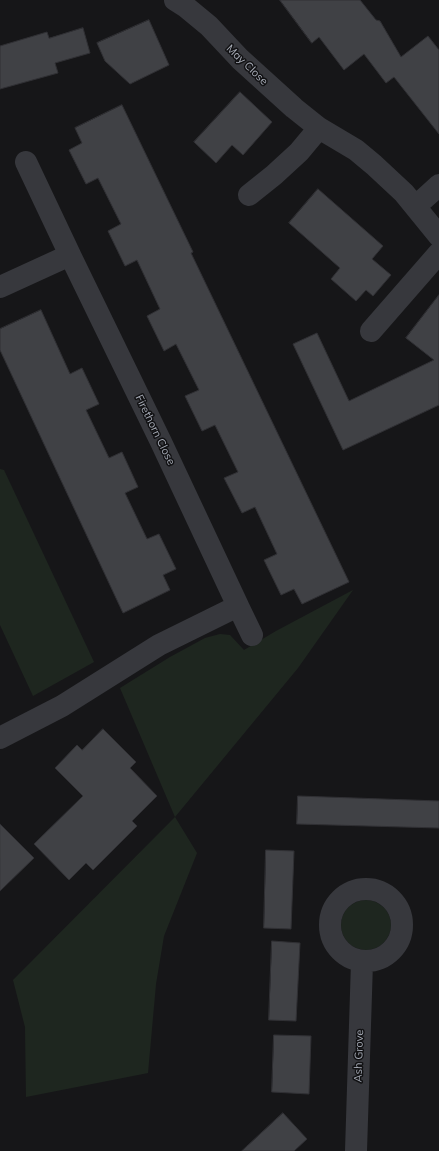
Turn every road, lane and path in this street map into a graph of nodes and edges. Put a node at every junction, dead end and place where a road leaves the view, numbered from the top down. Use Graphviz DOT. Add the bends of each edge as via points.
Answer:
graph roads {
  1 [pos="177,0"];
  2 [pos="318,128"];
  3 [pos="26,162"];
  4 [pos="439,185"];
  5 [pos="249,195"];
  6 [pos="416,206"];
  7 [pos="439,236"];
  8 [pos="439,253"];
  9 [pos="70,255"];
  10 [pos="0,287"];
  11 [pos="371,330"];
  12 [pos="238,606"];
  13 [pos="252,635"];
  14 [pos="0,738"];
  15 [pos="362,962"];
  16 [pos="356,1151"];
  1 -- 2 [label="street, May Close" via="209,26 257,76"];
  2 -- 5 [label="street" via="299,152"];
  2 -- 6 [label="street, May Close" via="345,142 365,157"];
  3 -- 9 [label="street, Firethorn Close"];
  4 -- 6 [label="street"];
  6 -- 7 [label="street, May Close"];
  8 -- 11 [label="street"];
  9 -- 10 [label="street"];
  9 -- 12 [label="street, Firethorn Close"];
  12 -- 13 [label="street, Firethorn Close"];
  12 -- 14 [label="street" via="158,645 62,706"];
  15 -- 16 [label="street, Ash Grove"];
}
